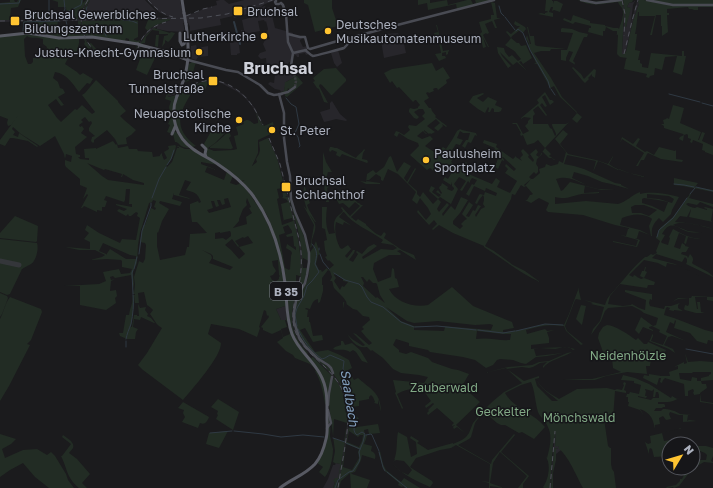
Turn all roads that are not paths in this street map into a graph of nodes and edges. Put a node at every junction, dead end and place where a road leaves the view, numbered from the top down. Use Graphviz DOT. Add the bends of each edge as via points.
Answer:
graph roads {
  1 [pos="182,0"];
  2 [pos="494,0"];
  3 [pos="581,0"];
  4 [pos="621,0"];
  5 [pos="647,0"];
  6 [pos="276,1"];
  7 [pos="713,5"];
  8 [pos="180,33"];
  9 [pos="187,33"];
  10 [pos="288,34"];
  11 [pos="0,36"];
  12 [pos="352,38"];
  13 [pos="346,39"];
  14 [pos="349,42"];
  15 [pos="190,46"];
  16 [pos="308,49"];
  17 [pos="293,53"];
  18 [pos="188,54"];
  19 [pos="183,58"];
  20 [pos="188,60"];
  21 [pos="193,61"];
  22 [pos="188,65"];
  23 [pos="294,74"];
  24 [pos="295,87"];
  25 [pos="278,95"];
  26 [pos="175,125"];
  27 [pos="179,134"];
  28 [pos="202,145"];
  29 [pos="205,152"];
  30 [pos="200,154"];
  31 [pos="206,157"];
  32 [pos="328,425"];
  33 [pos="280,488"];
  1 -- 9 [label="main road, B 35, bridge"];
  2 -- 12 [label="main road"];
  3 -- 4 [label="main road" via="596,3"];
  5 -- 7 [label="main road" via="672,5"];
  6 -- 10 [label="main road" via="280,1 284,6"];
  8 -- 9 [label="main road" via="182,45"];
  9 -- 15 [label="main road"];
  9 -- 18 [label="main road, B 35"];
  10 -- 16 [label="main road" via="305,37"];
  10 -- 17 [label="main road" via="288,42"];
  11 -- 19 [label="main road, bridge" via="28,33 59,38 92,37 145,46"];
  12 -- 13 [label="main road"];
  12 -- 14 [label="main road"];
  13 -- 14 [label="main road"];
  13 -- 16 [label="main road"];
  14 -- 16 [label="main road" via="344,48 313,56"];
  16 -- 17 [label="main road"];
  17 -- 23 [label="main road" via="291,66"];
  18 -- 19 [label="main road"];
  18 -- 20 [label="main road, B 35"];
  19 -- 20 [label="main road"];
  20 -- 21 [label="main road"];
  20 -- 22 [label="main road, B 35"];
  21 -- 22 [label="main road"];
  21 -- 25 [label="main road" via="240,72 267,92"];
  22 -- 26 [label="main road, B 35, bridge" via="174,109"];
  24 -- 25 [label="main road"];
  25 -- 32 [label="main road" via="284,113 284,138 291,199 309,253 307,275 296,301 294,322 305,346 331,368 333,375 329,392"];
  26 -- 27 [label="main road, B 35"];
  26 -- 27 [label="main road" via="172,134 175,131"];
  27 -- 30 [label="main road, B 35" via="186,144"];
  28 -- 29 [label="main road" via="206,148"];
  29 -- 30 [label="main road"];
  29 -- 31 [label="main road"];
  30 -- 31 [label="main road, B 35"];
  31 -- 32 [label="main road, B 35" via="241,182 258,202 267,220 282,268 292,334 325,385"];
  32 -- 33 [label="main road, B 35" via="325,445 315,463"];
}
